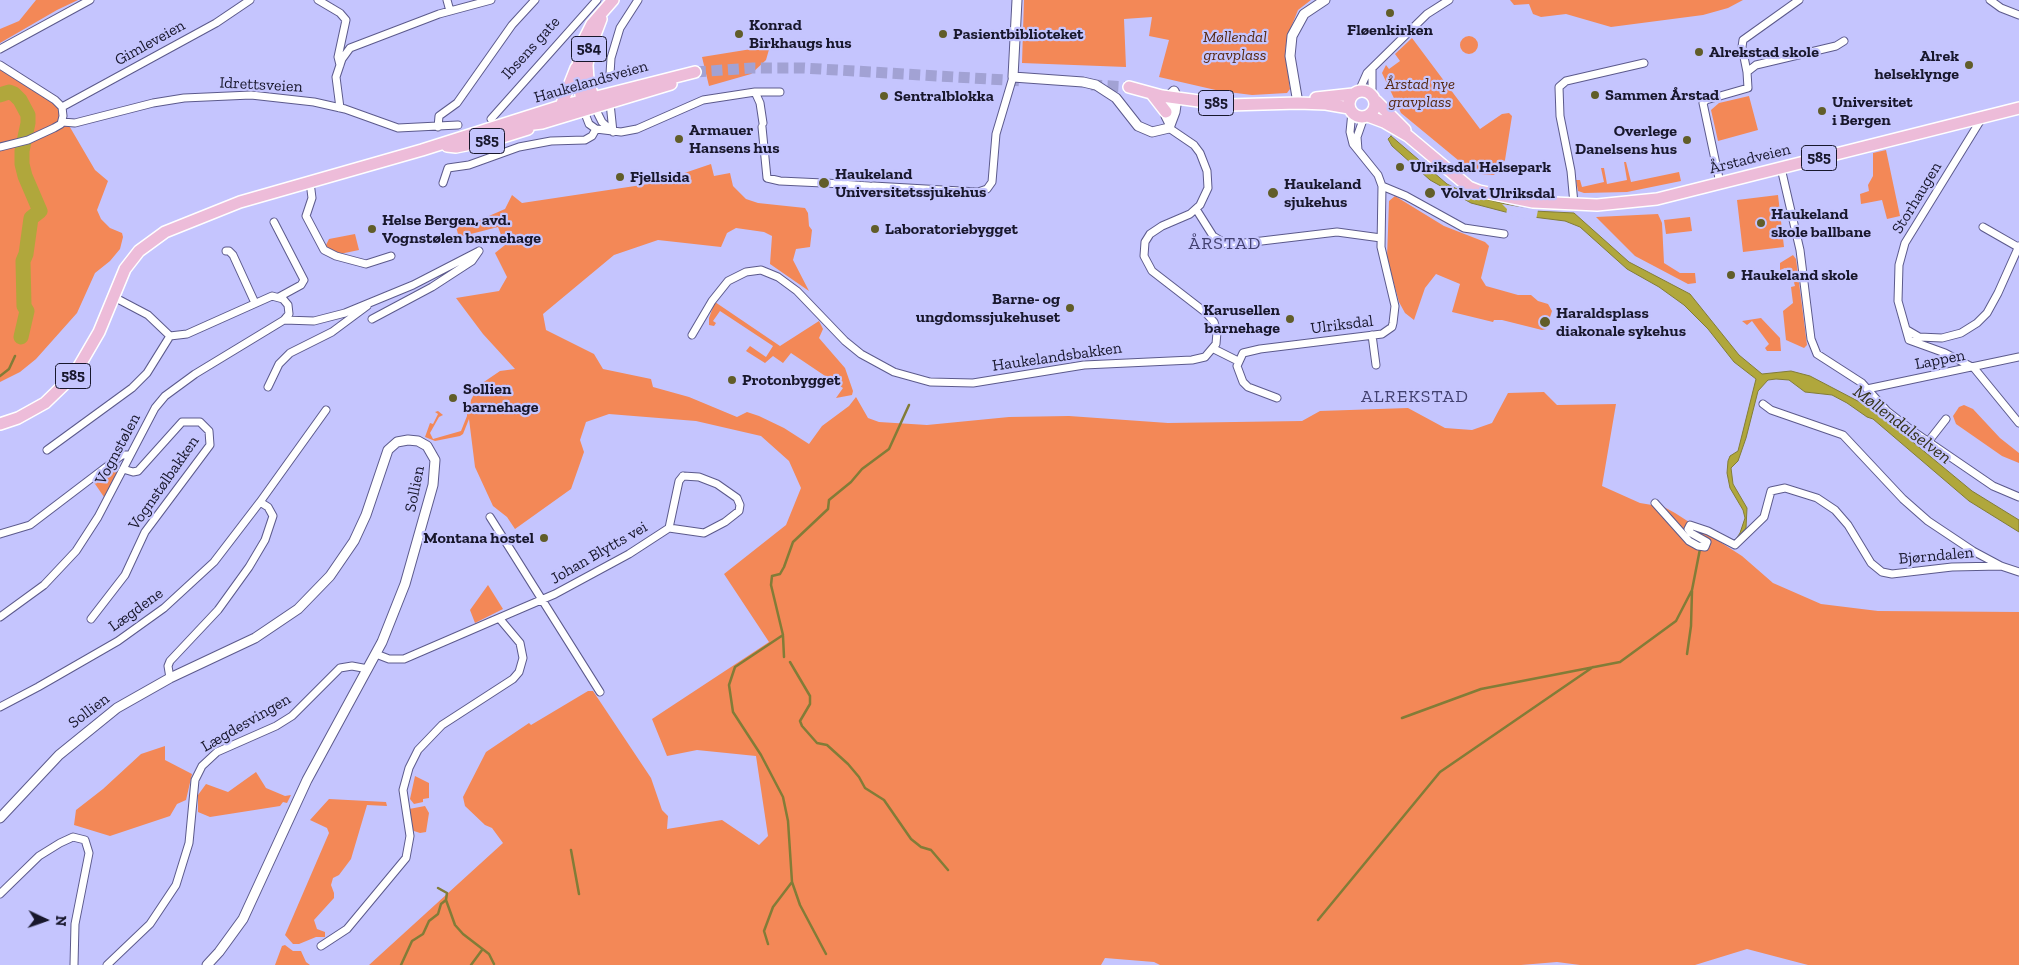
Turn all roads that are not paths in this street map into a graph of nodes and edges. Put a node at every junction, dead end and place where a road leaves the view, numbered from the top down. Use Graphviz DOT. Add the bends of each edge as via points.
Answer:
graph roads {
  1 [pos="90,0"];
  2 [pos="249,0"];
  3 [pos="318,0"];
  4 [pos="446,0"];
  5 [pos="491,0"];
  6 [pos="535,0"];
  7 [pos="597,0"];
  8 [pos="614,0"];
  9 [pos="638,0"];
  10 [pos="1017,0"];
  11 [pos="1325,0"];
  12 [pos="1449,0"];
  13 [pos="1799,0"];
  14 [pos="1990,0"];
  15 [pos="450,11"];
  16 [pos="603,13"];
  17 [pos="2019,15"];
  18 [pos="1844,41"];
  19 [pos="0,50"];
  20 [pos="1644,63"];
  21 [pos="0,65"];
  22 [pos="340,65"];
  23 [pos="577,65"];
  24 [pos="1372,69"];
  25 [pos="1747,72"];
  26 [pos="610,74"];
  27 [pos="1013,77"];
  28 [pos="755,92"];
  29 [pos="780,92"];
  30 [pos="1356,92"];
  31 [pos="1152,94"];
  32 [pos="1173,95"];
  33 [pos="1374,98"];
  34 [pos="610,103"];
  35 [pos="1298,103"];
  36 [pos="589,104"];
  37 [pos="561,106"];
  38 [pos="62,108"];
  39 [pos="340,108"];
  40 [pos="2019,108"];
  41 [pos="1351,110"];
  42 [pos="1366,117"];
  43 [pos="1982,117"];
  44 [pos="1168,121"];
  45 [pos="61,124"];
  46 [pos="458,125"];
  47 [pos="492,126"];
  48 [pos="534,126"];
  49 [pos="438,127"];
  50 [pos="596,129"];
  51 [pos="613,132"];
  52 [pos="1408,136"];
  53 [pos="438,146"];
  54 [pos="0,147"];
  55 [pos="1358,150"];
  56 [pos="1780,168"];
  57 [pos="310,182"];
  58 [pos="443,183"];
  59 [pos="1720,183"];
  60 [pos="1382,186"];
  61 [pos="1574,204"];
  62 [pos="1196,209"];
  63 [pos="274,222"];
  64 [pos="1983,227"];
  65 [pos="1504,234"];
  66 [pos="1381,238"];
  67 [pos="2019,246"];
  68 [pos="226,251"];
  69 [pos="391,256"];
  70 [pos="112,296"];
  71 [pos="279,297"];
  72 [pos="255,303"];
  73 [pos="368,303"];
  74 [pos="135,308"];
  75 [pos="133,317"];
  76 [pos="372,319"];
  77 [pos="284,320"];
  78 [pos="1906,329"];
  79 [pos="692,335"];
  80 [pos="1372,335"];
  81 [pos="170,336"];
  82 [pos="1214,349"];
  83 [pos="2019,357"];
  84 [pos="1238,361"];
  85 [pos="1376,365"];
  86 [pos="1974,368"];
  87 [pos="268,388"];
  88 [pos="1867,389"];
  89 [pos="1277,398"];
  90 [pos="1763,404"];
  91 [pos="326,410"];
  92 [pos="1946,419"];
  93 [pos="2019,423"];
  94 [pos="0,424"];
  95 [pos="1928,442"];
  96 [pos="47,450"];
  97 [pos="130,455"];
  98 [pos="123,470"];
  99 [pos="2019,497"];
  100 [pos="260,502"];
  101 [pos="1656,503"];
  102 [pos="490,517"];
  103 [pos="669,528"];
  104 [pos="0,534"];
  105 [pos="2001,566"];
  106 [pos="2019,572"];
  107 [pos="542,600"];
  108 [pos="0,617"];
  109 [pos="500,618"];
  110 [pos="91,619"];
  111 [pos="376,654"];
  112 [pos="368,669"];
  113 [pos="170,678"];
  114 [pos="600,692"];
  115 [pos="0,707"];
  116 [pos="0,818"];
  117 [pos="0,894"];
  118 [pos="321,946"];
  119 [pos="74,965"];
  120 [pos="107,965"];
  121 [pos="207,965"];
  1 -- 19 [label="street"];
  2 -- 38 [label="street, Gimleveien" via="216,23"];
  3 -- 22 [label="street" via="346,20 338,57"];
  4 -- 15 [label="street"];
  5 -- 15 [label="street"];
  6 -- 49 [label="street" via="501,40 464,96 439,116"];
  7 -- 47 [label="street, Ibsens gate"];
  8 -- 16 [label="main road, Ibsens gate / 584"];
  9 -- 26 [label="street" via="620,28"];
  10 -- 27 [label="street"];
  11 -- 35 [label="street" via="1304,14 1292,36 1290,56"];
  12 -- 24 [label="street" via="1427,14"];
  13 -- 25 [label="street" via="1743,40"];
  14 -- 17 [label="street"];
  15 -- 22 [label="street" via="350,48"];
  16 -- 23 [label="main road, Ibsens gate / 584" via="583,38"];
  16 -- 36 [label="main road, Ibsens gate / 584" via="587,60"];
  18 -- 25 [label="street" via="1836,46 1756,64"];
  20 -- 61 [label="street" via="1566,80 1559,87 1560,116"];
  21 -- 38 [label="street" via="45,92"];
  22 -- 39 [label="street" via="336,77"];
  23 -- 36 [label="main road, Ibsens gate / 584"];
  23 -- 37 [label="main road, 584"];
  24 -- 30 [label="street"];
  24 -- 33 [label="street"];
  25 -- 59 [label="street" via="1748,88 1703,103"];
  27 -- 28 [label="street" via="999,119 992,182 990,187 978,192 767,178 760,103"];
  27 -- 44 [label="street" via="1096,85 1116,98 1142,129 1152,132"];
  28 -- 29 [label="street"];
  28 -- 51 [label="street" via="703,100 637,129"];
  30 -- 33 [label="main road, 585" via="1366,91"];
  30 -- 35 [label="main road, 585"];
  30 -- 41 [label="main road" via="1349,100"];
  31 -- 32 [label="main road, 585"];
  31 -- 32 [label="main road, 585" via="1129,87 1145,86"];
  31 -- 44 [label="main road"];
  32 -- 35 [label="main road, 585" via="1240,106"];
  32 -- 44 [label="street"];
  33 -- 42 [label="main road" via="1374,110"];
  33 -- 52 [label="main road, 585"];
  34 -- 36 [label="main road, Haukelandsveien / 585"];
  34 -- 36 [label="main road, Haukelandsveien / 585" via="695,74"];
  34 -- 51 [label="street, Haukelandsveien"];
  35 -- 41 [label="main road, 585" via="1326,104"];
  36 -- 37 [label="main road, Haukelandsveien / 585"];
  36 -- 48 [label="main road, Haukelandsveien / 585"];
  36 -- 50 [label="street, Haukelandsveien" via="590,124"];
  36 -- 51 [label="street, Haukelandsveien"];
  37 -- 47 [label="main road, Haukelandsveien / 585"];
  38 -- 45 [label="street"];
  39 -- 45 [label="street, Idrettsveien" via="282,97 207,96 153,103"];
  39 -- 49 [label="street, Idrettsveien" via="398,128"];
  40 -- 43 [label="main road, Årstadveien / 585"];
  41 -- 42 [label="main road, 585"];
  41 -- 55 [label="street" via="1350,138"];
  42 -- 52 [label="main road, 585" via="1384,122"];
  42 -- 55 [label="street" via="1357,137"];
  43 -- 56 [label="main road, Årstadveien / 585"];
  43 -- 78 [label="street, Storhaugen" via="1909,233 1902,252 1898,301"];
  44 -- 62 [label="street" via="1194,145 1206,164 1208,188"];
  45 -- 54 [label="street" via="28,140"];
  46 -- 49 [label="street, Idrettsveien"];
  47 -- 48 [label="main road, Haukelandsveien / 585"];
  47 -- 53 [label="main road, Haukelandsveien / 585"];
  48 -- 53 [label="main road, Haukelandsveien / 585" via="525,132 496,140 456,147"];
  50 -- 51 [label="street"];
  50 -- 58 [label="street" via="586,140 558,140 519,147 469,166 448,168"];
  52 -- 61 [label="main road, Årstadveien / 585" via="1474,189 1533,202"];
  53 -- 57 [label="main road, Haukelandsveien / 585"];
  55 -- 60 [label="street" via="1378,175"];
  56 -- 59 [label="main road, Årstadveien / 585"];
  56 -- 88 [label="street" via="1800,250 1813,345 1817,354 1850,374"];
  57 -- 69 [label="street" via="312,198 306,216 324,250 366,264"];
  57 -- 70 [label="main road, Haukelandsveien / 585" via="209,213 173,228 148,243 125,268"];
  59 -- 61 [label="main road, Årstadveien / 585" via="1642,201"];
  60 -- 65 [label="street" via="1464,228"];
  60 -- 66 [label="street, Ulriksdal"];
  62 -- 66 [label="street" via="1213,236 1228,245 1337,232"];
  62 -- 82 [label="street" via="1150,234 1144,256 1152,271 1210,316 1217,332"];
  63 -- 71 [label="street" via="304,280"];
  64 -- 67 [label="street"];
  66 -- 80 [label="street, Ulriksdal" via="1395,316 1392,327"];
  67 -- 78 [label="street" via="1998,293 1976,323 1961,333 1942,338 1919,337"];
  68 -- 72 [label="street" via="234,255"];
  70 -- 74 [label="street"];
  70 -- 94 [label="main road, 585" via="99,332 74,375 44,403"];
  71 -- 72 [label="street" via="272,296"];
  71 -- 77 [label="street" via="285,300 289,310"];
  72 -- 81 [label="street" via="188,334"];
  73 -- 76 [label="street" via="479,251 472,261 432,287"];
  73 -- 77 [label="street" via="325,319"];
  73 -- 87 [label="street" via="332,332 290,353 279,364"];
  74 -- 75 [label="street"];
  74 -- 81 [label="street" via="148,315"];
  77 -- 97 [label="street, Vognstølen" via="169,392 155,408"];
  78 -- 86 [label="street, Storhaugen" via="1911,342 1945,353"];
  79 -- 82 [label="street, Haukelandsbakken" via="728,281 746,272 761,270 778,277 797,291 862,354 894,372 930,382 973,383 1084,365 1192,360 1205,357"];
  80 -- 84 [label="street, Ulriksdal" via="1260,349 1244,353"];
  80 -- 85 [label="street"];
  81 -- 96 [label="street" via="147,373 132,388"];
  82 -- 84 [label="street"];
  83 -- 86 [label="street, Lappen"];
  84 -- 89 [label="street" via="1242,382"];
  86 -- 88 [label="street, Lappen"];
  86 -- 93 [label="street"];
  88 -- 95 [label="street" via="1887,410"];
  90 -- 105 [label="street, Bjørndalen" via="1771,410 1842,435 1928,521 1963,546"];
  91 -- 100 [label="street, Lægdene"];
  92 -- 95 [label="street"];
  95 -- 99 [label="street" via="1993,486"];
  97 -- 98 [label="street, Vognstølen"];
  97 -- 104 [label="street" via="122,455 30,525"];
  98 -- 108 [label="street, Vognstølen" via="91,529 68,560 38,590"];
  98 -- 110 [label="street, Vognstølbakken" via="133,472 140,469 182,422 196,420 210,431 210,445 145,532 125,575"];
  100 -- 113 [label="street" via="273,516 265,540 218,610 170,661"];
  100 -- 115 [label="street, Lægdene" via="214,562 164,608 118,641"];
  101 -- 105 [label="street, Bjørndalen" via="1689,541 1698,546 1705,547 1707,542 1691,533 1690,525 1735,545 1764,517 1771,492 1785,488 1817,498 1835,510 1871,563 1882,572 1892,574 1952,567"];
  102 -- 107 [label="street, Johan Blytts vei"];
  103 -- 103 [label="street, Johan Blytts vei" via="679,481 683,476 699,477 717,484 740,502 737,513 710,531 701,533"];
  103 -- 107 [label="street, Johan Blytts vei"];
  105 -- 106 [label="street, Bjørndalen"];
  107 -- 109 [label="street, Johan Blytts vei"];
  107 -- 114 [label="street, Johan Blytts vei"];
  109 -- 111 [label="street" via="404,659 389,659"];
  109 -- 118 [label="street" via="523,651 519,672 505,685 442,725 418,750 408,768 403,790 410,836 406,858 347,929"];
  111 -- 112 [label="street, Sollien"];
  111 -- 113 [label="street, Sollien" via="405,584 432,485 433,454 428,446 414,440 396,442 388,450 354,541 337,568 310,599 266,632"];
  112 -- 120 [label="street, Lægdesvingen" via="340,668 292,716 223,749 206,761 195,780 189,843 176,885 150,924"];
  112 -- 121 [label="street, Sollien" via="307,780 243,918"];
  113 -- 116 [label="street, Sollien" via="117,708 79,737 37,776"];
  117 -- 119 [label="street" via="46,852 70,838 85,840 90,853 75,924"];
}
